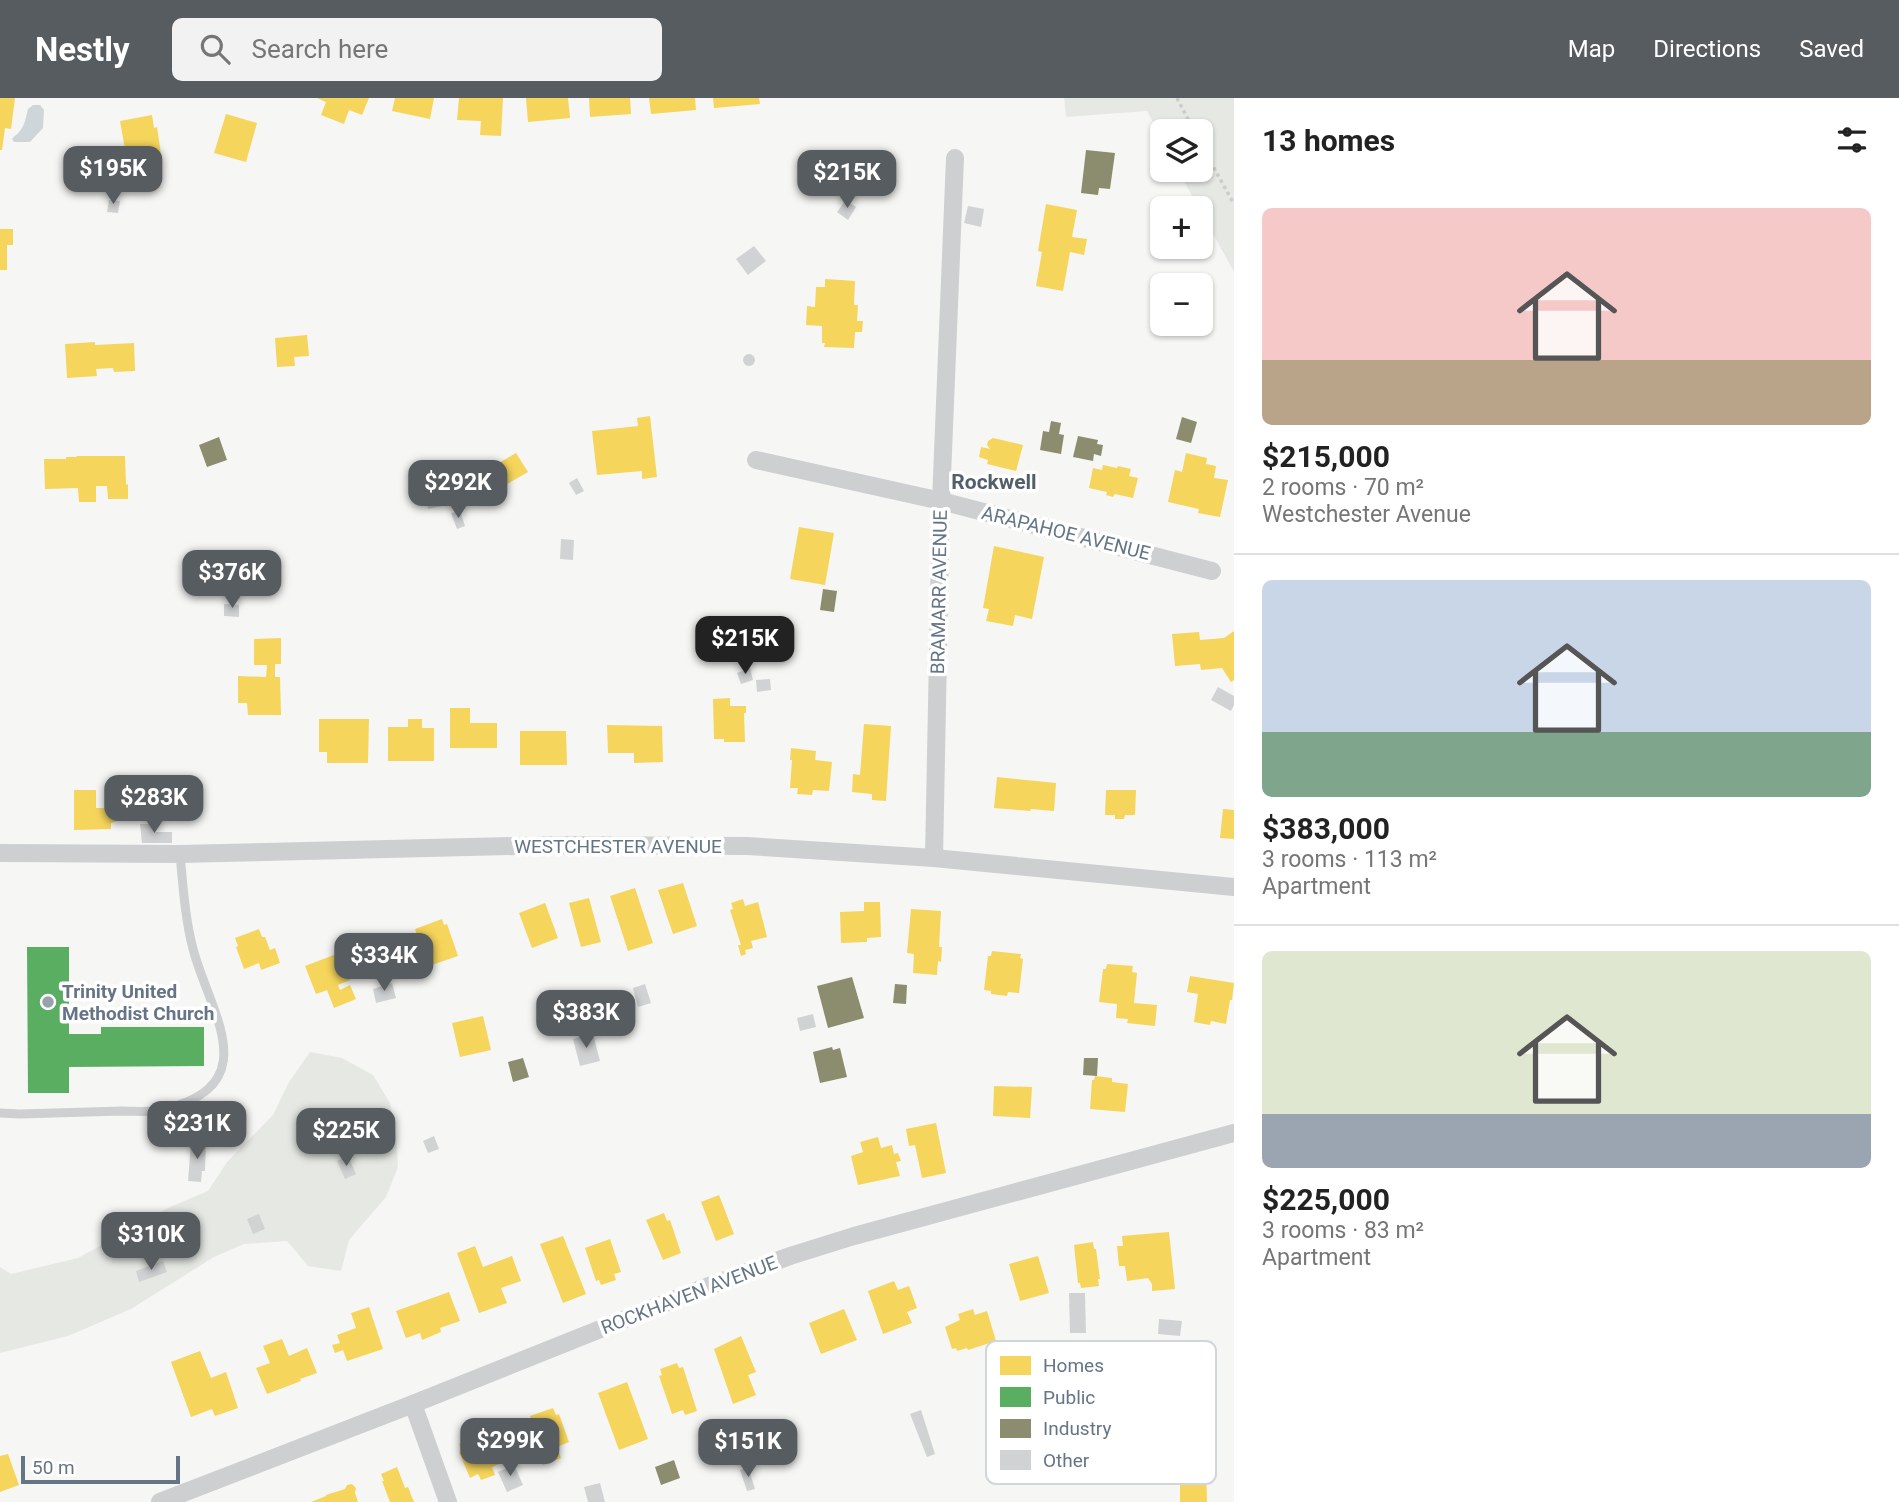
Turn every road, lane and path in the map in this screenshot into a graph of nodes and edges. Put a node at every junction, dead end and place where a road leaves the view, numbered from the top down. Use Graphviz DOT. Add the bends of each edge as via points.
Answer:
graph roads {
  1 [pos="1177,98"];
  2 [pos="1188,119"];
  3 [pos="955,158"];
  4 [pos="1213,166"];
  5 [pos="1234,204"];
  6 [pos="756,460"];
  7 [pos="941,502"];
  8 [pos="1212,571"];
  9 [pos="0,853"];
  10 [pos="180,854"];
  11 [pos="934,858"];
  12 [pos="1234,887"];
  13 [pos="0,1113"];
  14 [pos="1234,1133"];
  15 [pos="413,1404"];
  16 [pos="160,1502"];
  17 [pos="448,1502"];
  1 -- 2 [label="path"];
  3 -- 7 [label="street, BRAMARR AVENUE"];
  4 -- 5 [label="path"];
  6 -- 7 [label="street, ARAPAHOE AVENUE"];
  7 -- 8 [label="street, ARAPAHOE AVENUE"];
  7 -- 11 [label="street, BRAMARR AVENUE"];
  9 -- 10 [label="street, WESTCHESTER AVENUE"];
  10 -- 11 [label="street, WESTCHESTER AVENUE" via="557,845 733,846"];
  10 -- 13 [label="lane" via="193,948 223,1037 220,1075 192,1099 163,1110"];
  11 -- 12 [label="street, WESTCHESTER AVENUE"];
  14 -- 15 [label="street, ROCKHAVEN AVENUE" via="790,1256"];
  15 -- 16 [label="street, ROCKHAVEN AVENUE"];
  15 -- 17 [label="street"];
}
